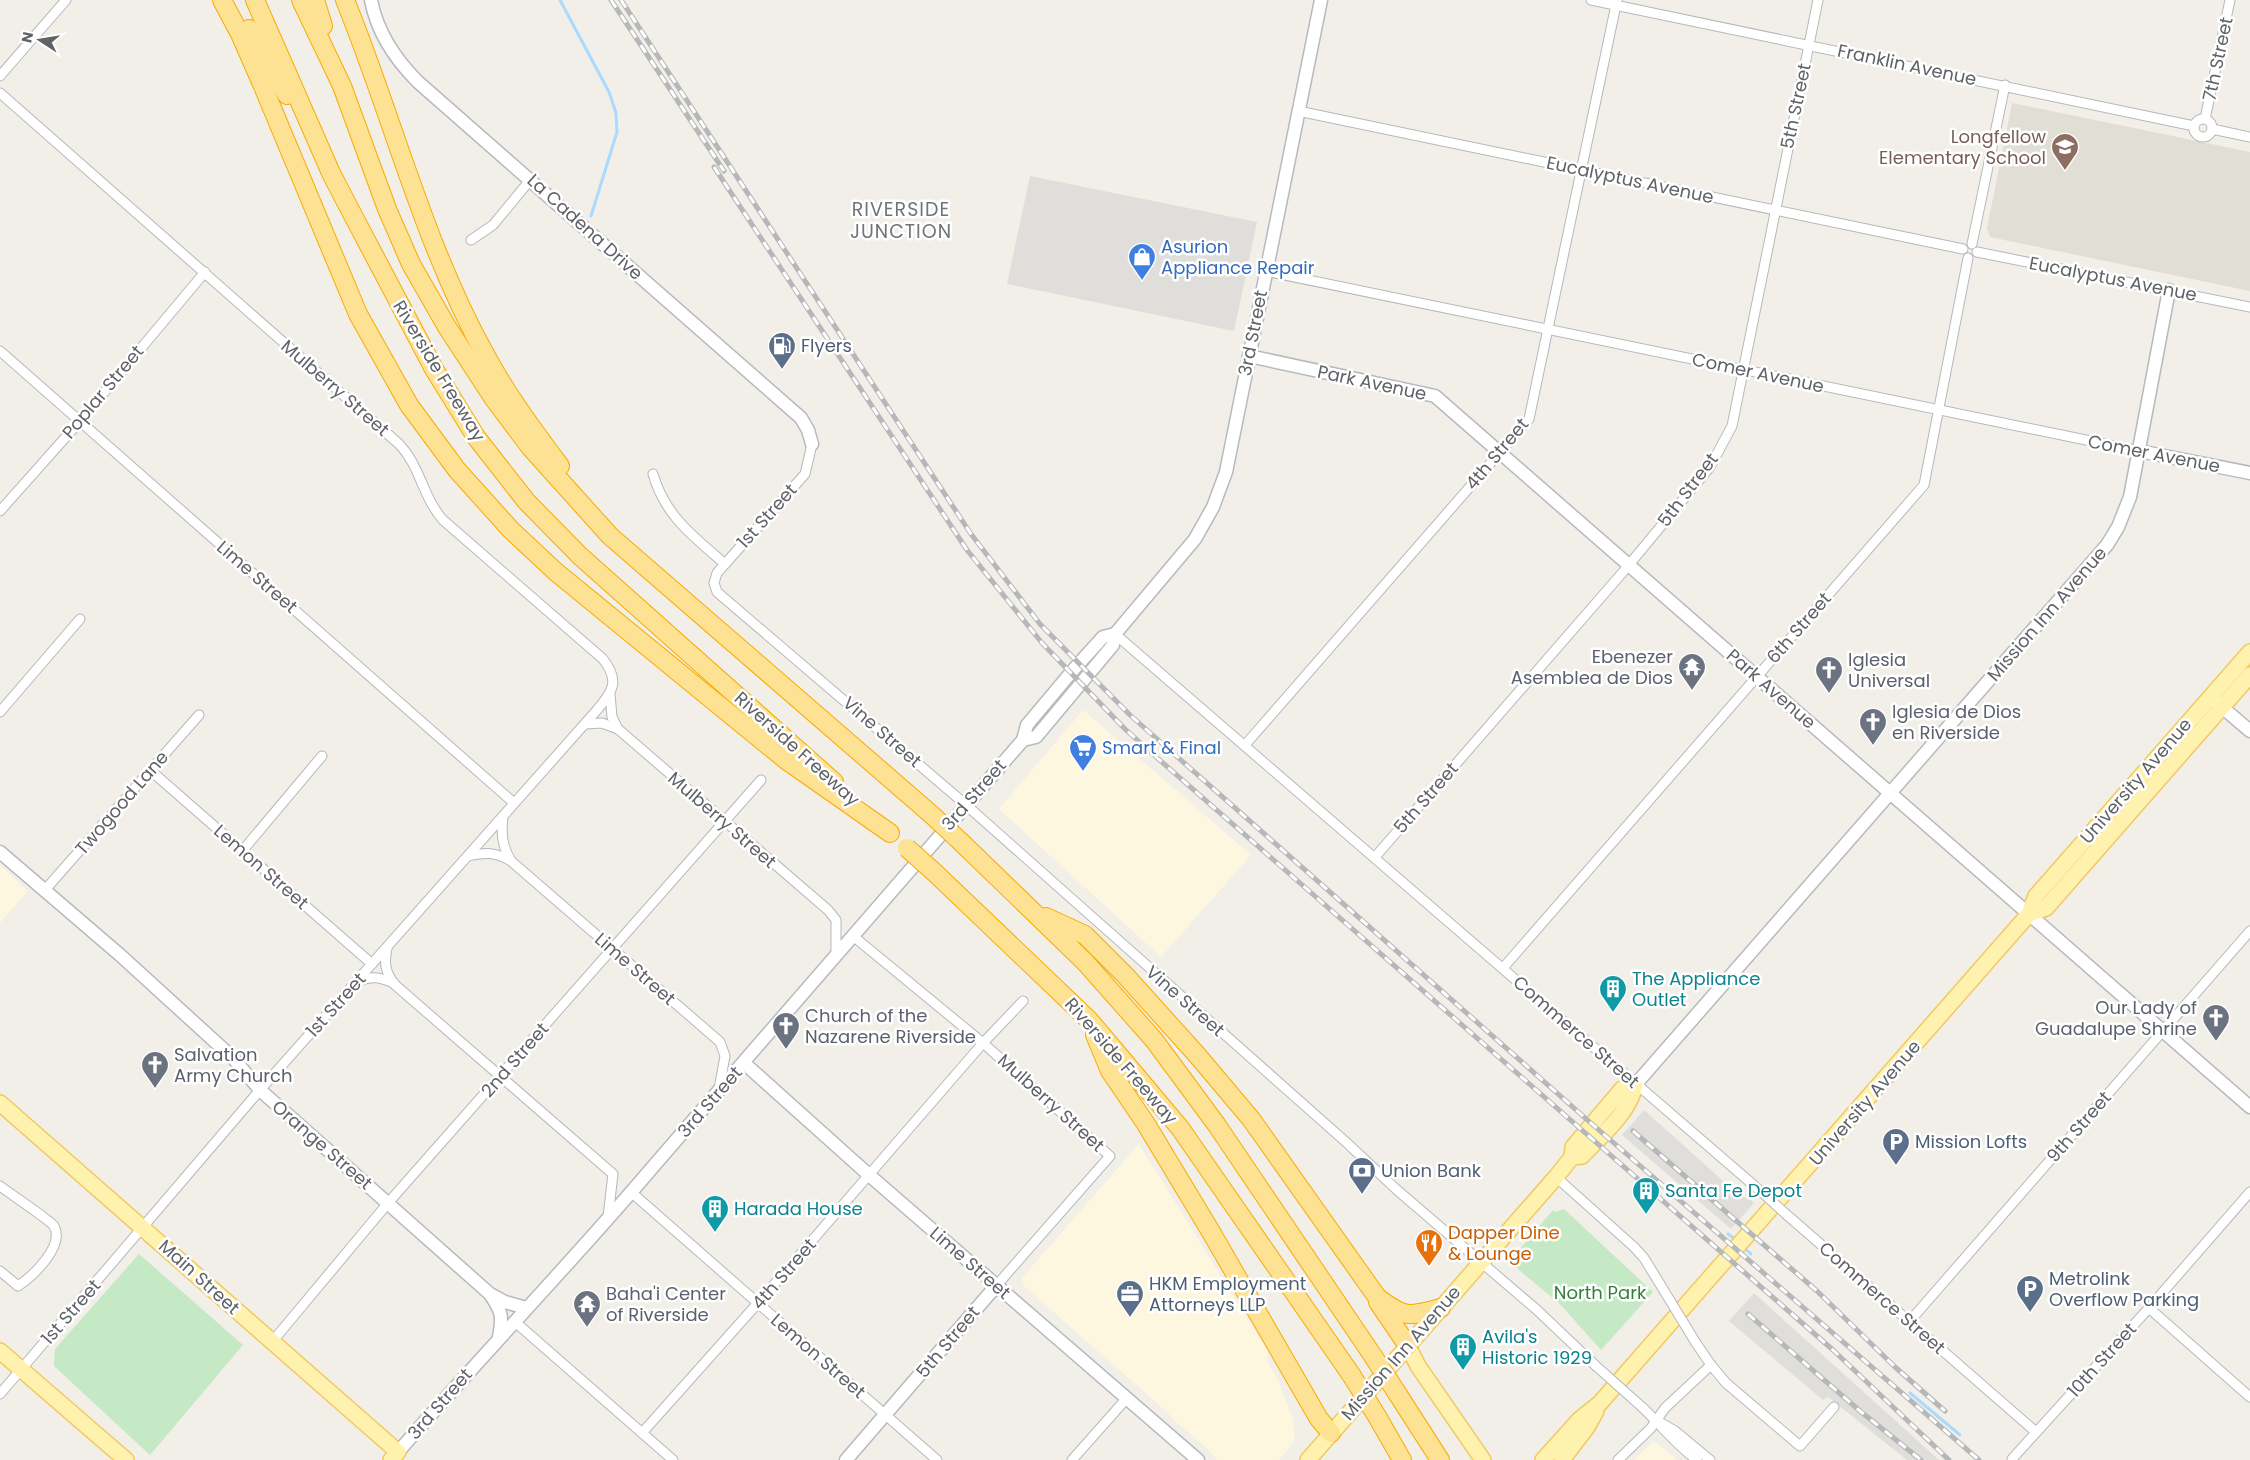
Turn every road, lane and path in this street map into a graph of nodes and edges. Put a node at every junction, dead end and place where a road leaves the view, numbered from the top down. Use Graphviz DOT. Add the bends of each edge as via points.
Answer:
graph roads {
  1 [pos="66,0"];
  2 [pos="222,0"];
  3 [pos="232,0"];
  4 [pos="256,0"];
  5 [pos="301,0"];
  6 [pos="315,0"];
  7 [pos="345,0"];
  8 [pos="371,0"];
  9 [pos="1321,0"];
  10 [pos="1591,0"];
  11 [pos="1818,0"];
  12 [pos="2230,0"];
  13 [pos="1616,3"];
  14 [pos="1809,44"];
  15 [pos="0,76"];
  16 [pos="2005,85"];
  17 [pos="342,86"];
  18 [pos="0,93"];
  19 [pos="1298,111"];
  20 [pos="2205,119"];
  21 [pos="2194,126"];
  22 [pos="2212,129"];
  23 [pos="2250,137"];
  24 [pos="1580,170"];
  25 [pos="331,173"];
  26 [pos="531,179"];
  27 [pos="1774,210"];
  28 [pos="471,240"];
  29 [pos="1974,248"];
  30 [pos="1963,249"];
  31 [pos="1968,258"];
  32 [pos="1265,271"];
  33 [pos="205,272"];
  34 [pos="2169,290"];
  35 [pos="2250,307"];
  36 [pos="1548,329"];
  37 [pos="0,351"];
  38 [pos="1249,356"];
  39 [pos="1744,369"];
  40 [pos="1938,410"];
  41 [pos="80,421"];
  42 [pos="812,444"];
  43 [pos="2139,451"];
  44 [pos="1501,452"];
  45 [pos="2250,473"];
  46 [pos="653,474"];
  47 [pos="0,511"];
  48 [pos="610,536"];
  49 [pos="724,564"];
  50 [pos="1629,565"];
  51 [pos="714,583"];
  52 [pos="80,619"];
  53 [pos="1115,634"];
  54 [pos="2250,652"];
  55 [pos="2250,675"];
  56 [pos="1757,676"];
  57 [pos="610,694"];
  58 [pos="2210,697"];
  59 [pos="2222,707"];
  60 [pos="0,712"];
  61 [pos="199,715"];
  62 [pos="585,724"];
  63 [pos="618,729"];
  64 [pos="2250,731"];
  65 [pos="1245,745"];
  66 [pos="322,756"];
  67 [pos="150,770"];
  68 [pos="761,780"];
  69 [pos="1891,793"];
  70 [pos="514,803"];
  71 [pos="965,804"];
  72 [pos="503,816"];
  73 [pos="723,821"];
  74 [pos="890,833"];
  75 [pos="243,850"];
  76 [pos="0,852"];
  77 [pos="468,856"];
  78 [pos="1375,857"];
  79 [pos="511,861"];
  80 [pos="44,891"];
  81 [pos="1034,911"];
  82 [pos="2029,914"];
  83 [pos="2250,931"];
  84 [pos="853,936"];
  85 [pos="387,947"];
  86 [pos="612,950"];
  87 [pos="836,956"];
  88 [pos="372,964"];
  89 [pos="1503,968"];
  90 [pos="356,982"];
  91 [pos="394,984"];
  92 [pos="1023,1001"];
  93 [pos="1089,1020"];
  94 [pos="2163,1031"];
  95 [pos="983,1043"];
  96 [pos="744,1063"];
  97 [pos="500,1077"];
  98 [pos="1636,1085"];
  99 [pos="260,1090"];
  100 [pos="719,1092"];
  101 [pos="0,1102"];
  102 [pos="2250,1107"];
  103 [pos="1110,1156"];
  104 [pos="869,1175"];
  105 [pos="1556,1177"];
  106 [pos="0,1186"];
  107 [pos="632,1192"];
  108 [pos="2250,1192"];
  109 [pos="388,1203"];
  110 [pos="608,1217"];
  111 [pos="144,1228"];
  112 [pos="1481,1261"];
  113 [pos="0,1271"];
  114 [pos="996,1286"];
  115 [pos="490,1294"];
  116 [pos="1377,1297"];
  117 [pos="758,1303"];
  118 [pos="526,1308"];
  119 [pos="1441,1308"];
  120 [pos="2149,1308"];
  121 [pos="514,1321"];
  122 [pos="1909,1322"];
  123 [pos="498,1339"];
  124 [pos="272,1342"];
  125 [pos="1408,1346"];
  126 [pos="0,1351"];
  127 [pos="1711,1365"];
  128 [pos="22,1370"];
  129 [pos="0,1394"];
  130 [pos="2250,1397"];
  131 [pos="1128,1398"];
  132 [pos="1834,1407"];
  133 [pos="886,1415"];
  134 [pos="1656,1420"];
  135 [pos="2036,1432"];
  136 [pos="642,1433"];
  137 [pos="1331,1433"];
  138 [pos="1558,1454"];
  139 [pos="395,1456"];
  140 [pos="2012,1459"];
  141 [pos="126,1460"];
  142 [pos="673,1460"];
  143 [pos="846,1460"];
  144 [pos="937,1460"];
  145 [pos="1072,1460"];
  146 [pos="1198,1460"];
  147 [pos="1308,1460"];
  148 [pos="1402,1460"];
  149 [pos="1440,1460"];
  150 [pos="1483,1460"];
  151 [pos="1533,1460"];
  152 [pos="1543,1460"];
  153 [pos="1618,1460"];
  154 [pos="1697,1460"];
  155 [pos="1710,1460"];
  1 -- 15 [label="street"];
  2 -- 74 [label="highway" via="259,76 358,314 427,432 480,497 540,558 786,760"];
  3 -- 25 [label="highway"];
  4 -- 25 [label="highway, Riverside Freeway"];
  5 -- 17 [label="highway, Riverside Freeway"];
  6 -- 17 [label="highway"];
  7 -- 48 [label="highway" via="443,264 486,356"];
  8 -- 26 [label="main road, La Cadena Drive" via="379,27 401,64 442,104"];
  9 -- 19 [label="main road, 3rd Street"];
  10 -- 13 [label="street, Franklin Avenue"];
  11 -- 14 [label="street, 5th Street"];
  12 -- 20 [label="street, 7th Street"];
  13 -- 14 [label="street, Franklin Avenue"];
  13 -- 24 [label="street, 4th Street"];
  14 -- 16 [label="street, Franklin Avenue"];
  14 -- 27 [label="street, 5th Street"];
  16 -- 21 [label="street, Franklin Avenue"];
  16 -- 29 [label="street"];
  17 -- 48 [label="highway, Riverside Freeway" via="387,210 411,264 446,327 530,447"];
  18 -- 33 [label="street, Mulberry Street"];
  19 -- 24 [label="street, Eucalyptus Avenue"];
  19 -- 32 [label="main road, 3rd Street"];
  20 -- 21 [label="street" via="2198,120"];
  20 -- 22 [label="street" via="2211,123"];
  21 -- 22 [label="street" via="2196,134 2201,137 2207,136"];
  22 -- 23 [label="street"];
  24 -- 27 [label="street, Eucalyptus Avenue"];
  24 -- 36 [label="street, 4th Street"];
  25 -- 74 [label="highway, Riverside Freeway" via="446,390 476,437 526,501 580,556"];
  26 -- 28 [label="street" via="493,225"];
  26 -- 42 [label="main road, La Cadena Drive" via="589,234 801,418"];
  27 -- 30 [label="street, Eucalyptus Avenue"];
  27 -- 39 [label="street, 5th Street"];
  29 -- 30 [label="street" via="1967,244"];
  29 -- 31 [label="street" via="1975,256"];
  29 -- 34 [label="street, Eucalyptus Avenue"];
  30 -- 31 [label="street" via="1964,256"];
  31 -- 40 [label="street, 6th Street"];
  32 -- 36 [label="street, Comer Avenue"];
  32 -- 38 [label="main road, 3rd Street"];
  33 -- 41 [label="street, Poplar Street"];
  33 -- 57 [label="street, Mulberry Street" via="399,444 416,466 428,501 443,520 603,659 614,680"];
  34 -- 35 [label="street, Eucalyptus Avenue"];
  34 -- 43 [label="main road, Mission Inn Avenue"];
  36 -- 39 [label="street, Comer Avenue"];
  36 -- 44 [label="street, 4th Street" via="1529,419"];
  37 -- 41 [label="street, Lime Street"];
  38 -- 44 [label="main road, Park Avenue" via="1435,396"];
  38 -- 53 [label="main road, 3rd Street" via="1226,472 1213,507 1196,539"];
  39 -- 40 [label="street, Comer Avenue"];
  39 -- 50 [label="street, 5th Street" via="1732,426 1710,467"];
  40 -- 43 [label="street, Comer Avenue"];
  40 -- 56 [label="street, 6th Street" via="1924,485"];
  41 -- 47 [label="street, Poplar Street"];
  41 -- 70 [label="street, Lime Street"];
  42 -- 49 [label="street, 1st Street" via="805,474"];
  43 -- 45 [label="main road, Comer Avenue"];
  43 -- 69 [label="main road, Mission Inn Avenue" via="2130,497 2107,545"];
  44 -- 50 [label="main road, Park Avenue"];
  44 -- 65 [label="street, 4th Street"];
  46 -- 49 [label="street" via="657,489 672,515"];
  48 -- 81 [label="highway, Riverside Freeway, bridge" via="932,815"];
  49 -- 51 [label="street, 1st Street"];
  50 -- 56 [label="main road, Park Avenue"];
  50 -- 78 [label="street, 5th Street"];
  51 -- 71 [label="street, Vine Street" via="717,592"];
  52 -- 60 [label="street"];
  53 -- 65 [label="street, Commerce Street"];
  53 -- 71 [label="main road, 3rd Street" via="1103,637 1074,669 1027,726 1022,740"];
  54 -- 58 [label="main road, University Avenue"];
  55 -- 59 [label="main road, University Avenue"];
  56 -- 69 [label="main road, Park Avenue"];
  56 -- 89 [label="street, 6th Street"];
  57 -- 62 [label="street, 1st Street"];
  57 -- 63 [label="street, Mulberry Street" via="612,718"];
  58 -- 59 [label="main road"];
  58 -- 82 [label="main road, University Avenue" via="2036,896"];
  59 -- 64 [label="main road"];
  59 -- 82 [label="main road, University Avenue" via="2046,908"];
  61 -- 67 [label="street, Twogood Lane"];
  62 -- 63 [label="street" via="602,722"];
  62 -- 70 [label="street, 1st Street"];
  63 -- 73 [label="street, Mulberry Street"];
  65 -- 78 [label="street, Commerce Street"];
  66 -- 75 [label="street"];
  67 -- 75 [label="street, Lemon Street"];
  67 -- 80 [label="street, Twogood Lane"];
  68 -- 73 [label="street, 2nd Street"];
  69 -- 82 [label="main road, Park Avenue"];
  69 -- 98 [label="main road, Mission Inn Avenue"];
  70 -- 72 [label="street, 1st Street"];
  71 -- 84 [label="main road, 3rd Street"];
  71 -- 112 [label="street, Vine Street" via="1397,1190"];
  72 -- 77 [label="street, 1st Street"];
  72 -- 79 [label="street" via="504,850"];
  73 -- 86 [label="street, 2nd Street"];
  73 -- 87 [label="street, Mulberry Street" via="828,910 836,920"];
  74 -- 93 [label="highway, Riverside Freeway, bridge"];
  75 -- 88 [label="street, Lemon Street"];
  76 -- 80 [label="main road, Orange Street"];
  77 -- 79 [label="street" via="485,852"];
  77 -- 85 [label="street, 1st Street"];
  78 -- 89 [label="street, Commerce Street"];
  79 -- 86 [label="street, Lime Street"];
  80 -- 99 [label="main road, Orange Street" via="233,1058"];
  81 -- 116 [label="highway" via="1085,935 1197,1055 1251,1119"];
  81 -- 149 [label="highway, Riverside Freeway, bridge" via="1085,962 1154,1040 1216,1124"];
  82 -- 94 [label="main road, Park Avenue"];
  82 -- 138 [label="main road, University Avenue" via="1600,1403 1579,1420"];
  83 -- 94 [label="street, 9th Street"];
  84 -- 87 [label="main road, 3rd Street"];
  84 -- 95 [label="street, Mulberry Street"];
  85 -- 88 [label="street, 1st Street"];
  85 -- 91 [label="street" via="384,963"];
  86 -- 97 [label="street, 2nd Street"];
  86 -- 100 [label="street, Lime Street" via="720,1042 725,1056"];
  87 -- 96 [label="main road, 3rd Street"];
  88 -- 90 [label="street, 1st Street"];
  89 -- 98 [label="street, Commerce Street"];
  90 -- 91 [label="street" via="368,977"];
  90 -- 99 [label="street, 1st Street"];
  91 -- 97 [label="street"];
  92 -- 95 [label="street, 4th Street"];
  93 -- 137 [label="highway" via="1110,1071 1146,1124 1319,1419"];
  93 -- 148 [label="highway, Riverside Freeway, bridge" via="1180,1128 1352,1376"];
  94 -- 102 [label="main road, Park Avenue"];
  94 -- 122 [label="street, 9th Street"];
  95 -- 103 [label="street, Mulberry Street"];
  95 -- 104 [label="street, 4th Street"];
  96 -- 100 [label="main road, 3rd Street"];
  96 -- 104 [label="main road, Lime Street"];
  97 -- 109 [label="street, 2nd Street"];
  97 -- 110 [label="street" via="613,1174"];
  98 -- 105 [label="main road, Mission Inn Avenue" via="1622,1089 1573,1147 1572,1157"];
  98 -- 122 [label="street, Commerce Street, bridge"];
  99 -- 109 [label="main road, Orange Street"];
  99 -- 111 [label="street, 1st Street"];
  100 -- 107 [label="main road, 3rd Street"];
  101 -- 111 [label="main road, Main Street"];
  103 -- 114 [label="street, 5th Street"];
  104 -- 114 [label="main road, Lime Street"];
  104 -- 117 [label="street, 4th Street"];
  105 -- 112 [label="main road, Mission Inn Avenue"];
  105 -- 127 [label="street, bridge" via="1644,1258"];
  106 -- 113 [label="street" via="54,1225 57,1236 55,1248 18,1286"];
  107 -- 110 [label="main road, 3rd Street"];
  107 -- 117 [label="street, Lemon Street"];
  108 -- 120 [label="street, 10th Street"];
  109 -- 115 [label="main road, Orange Street"];
  109 -- 124 [label="street, 2nd Street"];
  110 -- 118 [label="main road, 3rd Street"];
  111 -- 124 [label="main road, Main Street"];
  111 -- 128 [label="street, 1st Street"];
  112 -- 119 [label="main road, Mission Inn Avenue"];
  112 -- 134 [label="street, Vine Street, bridge"];
  114 -- 131 [label="main road, Lime Street"];
  114 -- 133 [label="main road, 5th Street"];
  115 -- 118 [label="main road, Orange Street"];
  115 -- 123 [label="main road, Orange Street" via="501,1314"];
  116 -- 119 [label="highway" via="1409,1315"];
  116 -- 125 [label="highway" via="1379,1306"];
  117 -- 133 [label="street, Lemon Street"];
  117 -- 136 [label="street, 4th Street"];
  118 -- 121 [label="main road, 3rd Street"];
  119 -- 125 [label="main road, Mission Inn Avenue"];
  120 -- 130 [label="street"];
  120 -- 135 [label="street, 10th Street"];
  121 -- 123 [label="main road, 3rd Street"];
  121 -- 136 [label="street"];
  122 -- 135 [label="street, Commerce Street"];
  123 -- 139 [label="main road, 3rd Street"];
  124 -- 139 [label="main road, Main Street"];
  125 -- 137 [label="main road, Mission Inn Avenue"];
  125 -- 150 [label="main road" via="1418,1366"];
  126 -- 128 [label="main road"];
  127 -- 132 [label="street" via="1726,1383 1800,1446"];
  127 -- 134 [label="street" via="1664,1408"];
  128 -- 129 [label="street, 1st Street"];
  128 -- 141 [label="main road"];
  131 -- 145 [label="street"];
  131 -- 146 [label="main road, Lime Street"];
  133 -- 143 [label="main road, 5th Street"];
  133 -- 144 [label="street, Lemon Street"];
  134 -- 153 [label="street"];
  134 -- 154 [label="street, Vine Street" via="1669,1437"];
  134 -- 155 [label="street, Vine Street"];
  135 -- 140 [label="street, 10th Street"];
  136 -- 142 [label="street"];
  137 -- 147 [label="main road, Mission Inn Avenue"];
  138 -- 151 [label="main road" via="1544,1450"];
  138 -- 152 [label="main road, University Avenue"];
}
